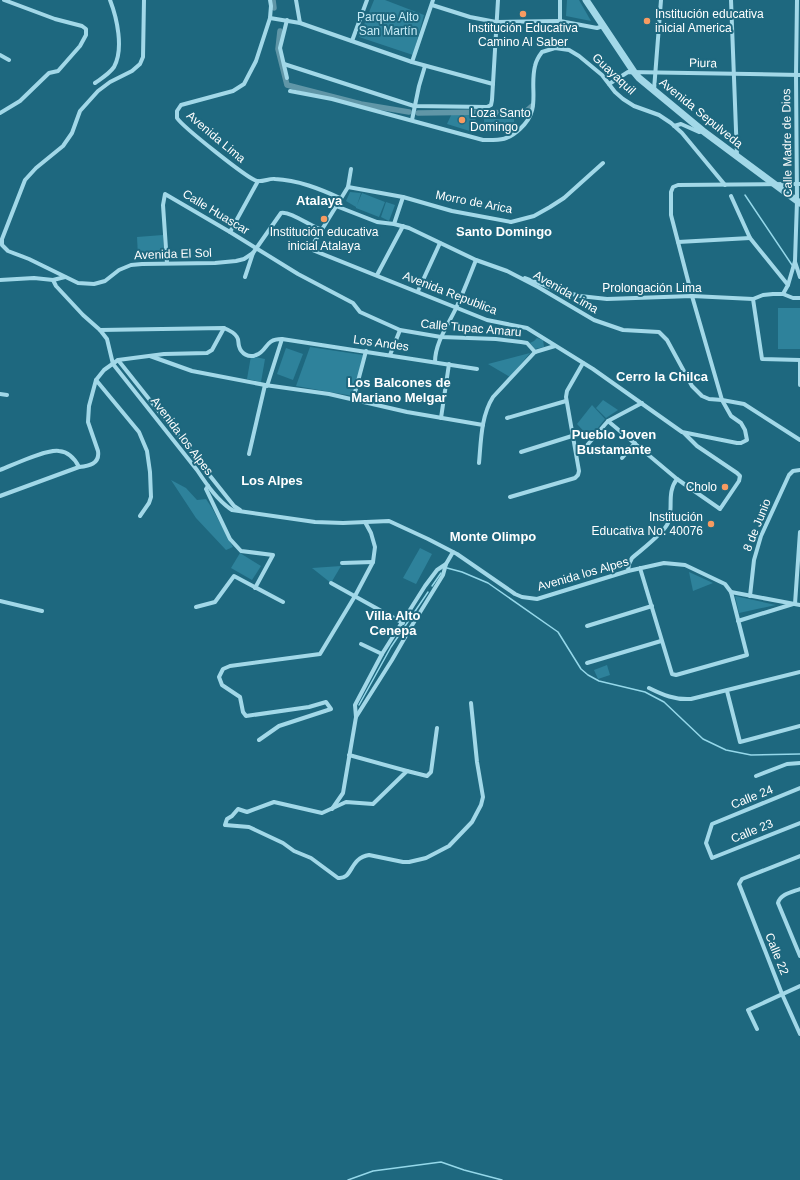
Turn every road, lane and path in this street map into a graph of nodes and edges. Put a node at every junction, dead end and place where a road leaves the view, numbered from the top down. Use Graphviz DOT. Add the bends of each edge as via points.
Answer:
graph roads {
  1 [pos="4,0"];
  2 [pos="110,0"];
  3 [pos="144,0"];
  4 [pos="270,0"];
  5 [pos="296,0"];
  6 [pos="367,0"];
  7 [pos="434,0"];
  8 [pos="498,0"];
  9 [pos="560,0"];
  10 [pos="586,0"];
  11 [pos="661,0"];
  12 [pos="731,0"];
  13 [pos="797,0"];
  14 [pos="432,5"];
  15 [pos="270,18"];
  16 [pos="287,20"];
  17 [pos="560,21"];
  18 [pos="496,22"];
  19 [pos="300,23"];
  20 [pos="603,26"];
  21 [pos="352,41"];
  22 [pos="0,55"];
  23 [pos="9,60"];
  24 [pos="412,62"];
  25 [pos="284,64"];
  26 [pos="425,66"];
  27 [pos="634,72"];
  28 [pos="655,72"];
  29 [pos="734,74"];
  30 [pos="798,75"];
  31 [pos="287,78"];
  32 [pos="95,83"];
  33 [pos="493,84"];
  34 [pos="609,84"];
  35 [pos="654,90"];
  36 [pos="290,91"];
  37 [pos="414,106"];
  38 [pos="0,112"];
  39 [pos="412,120"];
  40 [pos="674,126"];
  41 [pos="703,130"];
  42 [pos="737,156"];
  43 [pos="603,163"];
  44 [pos="351,169"];
  45 [pos="258,181"];
  46 [pos="774,184"];
  47 [pos="798,184"];
  48 [pos="725,185"];
  49 [pos="348,187"];
  50 [pos="731,196"];
  51 [pos="403,197"];
  52 [pos="340,198"];
  53 [pos="799,202"];
  54 [pos="336,206"];
  55 [pos="394,224"];
  56 [pos="403,226"];
  57 [pos="322,230"];
  58 [pos="230,232"];
  59 [pos="750,238"];
  60 [pos="678,242"];
  61 [pos="440,243"];
  62 [pos="256,248"];
  63 [pos="253,253"];
  64 [pos="476,260"];
  65 [pos="795,261"];
  66 [pos="167,263"];
  67 [pos="507,271"];
  68 [pos="377,275"];
  69 [pos="800,276"];
  70 [pos="65,277"];
  71 [pos="245,277"];
  72 [pos="0,280"];
  73 [pos="53,280"];
  74 [pos="788,285"];
  75 [pos="418,291"];
  76 [pos="783,294"];
  77 [pos="692,296"];
  78 [pos="800,298"];
  79 [pos="752,299"];
  80 [pos="456,308"];
  81 [pos="360,312"];
  82 [pos="224,328"];
  83 [pos="100,330"];
  84 [pos="400,330"];
  85 [pos="441,337"];
  86 [pos="282,338"];
  87 [pos="555,346"];
  88 [pos="366,351"];
  89 [pos="535,352"];
  90 [pos="390,355"];
  91 [pos="150,356"];
  92 [pos="118,360"];
  93 [pos="800,360"];
  94 [pos="435,362"];
  95 [pos="583,363"];
  96 [pos="113,364"];
  97 [pos="449,364"];
  98 [pos="477,369"];
  99 [pos="96,380"];
  100 [pos="800,385"];
  101 [pos="266,386"];
  102 [pos="0,394"];
  103 [pos="8,395"];
  104 [pos="354,400"];
  105 [pos="722,400"];
  106 [pos="566,401"];
  107 [pos="642,403"];
  108 [pos="441,418"];
  109 [pos="507,418"];
  110 [pos="608,421"];
  111 [pos="483,425"];
  112 [pos="682,432"];
  113 [pos="572,436"];
  114 [pos="800,440"];
  115 [pos="635,443"];
  116 [pos="521,452"];
  117 [pos="576,453"];
  118 [pos="249,454"];
  119 [pos="622,458"];
  120 [pos="479,463"];
  121 [pos="79,467"];
  122 [pos="0,470"];
  123 [pos="800,470"];
  124 [pos="677,479"];
  125 [pos="208,486"];
  126 [pos="0,496"];
  127 [pos="510,497"];
  128 [pos="241,512"];
  129 [pos="140,516"];
  130 [pos="366,522"];
  131 [pos="800,532"];
  132 [pos="453,552"];
  133 [pos="373,562"];
  134 [pos="342,563"];
  135 [pos="446,566"];
  136 [pos="640,568"];
  137 [pos="628,570"];
  138 [pos="331,583"];
  139 [pos="255,588"];
  140 [pos="730,592"];
  141 [pos="355,596"];
  142 [pos="750,596"];
  143 [pos="0,601"];
  144 [pos="283,602"];
  145 [pos="795,604"];
  146 [pos="800,604"];
  147 [pos="652,606"];
  148 [pos="196,607"];
  149 [pos="42,611"];
  150 [pos="738,621"];
  151 [pos="403,623"];
  152 [pos="587,626"];
  153 [pos="662,641"];
  154 [pos="361,644"];
  155 [pos="382,654"];
  156 [pos="588,663"];
  157 [pos="800,672"];
  158 [pos="649,688"];
  159 [pos="727,691"];
  160 [pos="470,704"];
  161 [pos="356,718"];
  162 [pos="800,726"];
  163 [pos="437,728"];
  164 [pos="259,740"];
  165 [pos="349,755"];
  166 [pos="800,763"];
  167 [pos="407,771"];
  168 [pos="756,776"];
  169 [pos="800,788"];
  170 [pos="332,809"];
  171 [pos="800,822"];
  172 [pos="800,856"];
  173 [pos="712,858"];
  174 [pos="800,889"];
  175 [pos="800,956"];
  176 [pos="800,986"];
  177 [pos="782,994"];
  178 [pos="757,1029"];
  179 [pos="800,1034"];
  1 -- 38 [label="street" via="82,26 86,29 86,35 80,46 58,71 49,73 20,100"];
  2 -- 32 [label="street" via="116,16 119,47 113,68"];
  3 -- 70 [label="street, Avenida El Sol" via="143,57 140,64 98,91 80,111 63,146 25,180 2,239 5,249"];
  4 -- 15 [label="street"];
  5 -- 19 [label="street"];
  6 -- 21 [label="street"];
  7 -- 14 [label="street"];
  8 -- 18 [label="street"];
  9 -- 17 [label="street"];
  10 -- 20 [label="street, Avenida Sepulveda"];
  11 -- 28 [label="street"];
  12 -- 29 [label="street"];
  13 -- 30 [label="street, Calle Madre de Dios"];
  14 -- 18 [label="street"];
  14 -- 24 [label="street"];
  15 -- 16 [label="street"];
  15 -- 45 [label="street, Avenida Lima" via="256,61 244,84 233,91 184,103 178,107 176,115 179,121 244,175"];
  16 -- 19 [label="street"];
  16 -- 25 [label="street" via="280,48"];
  17 -- 18 [label="street"];
  17 -- 20 [label="street" via="598,28"];
  18 -- 33 [label="street"];
  19 -- 21 [label="street"];
  20 -- 27 [label="street, Avenida Sepulveda"];
  21 -- 24 [label="street"];
  22 -- 23 [label="street"];
  24 -- 26 [label="street"];
  25 -- 31 [label="street"];
  25 -- 37 [label="street"];
  26 -- 33 [label="street"];
  26 -- 37 [label="street"];
  27 -- 28 [label="street, Piura"];
  27 -- 34 [label="street, Piura" via="628,72"];
  27 -- 35 [label="street, Avenida Sepulveda"];
  28 -- 29 [label="street, Piura"];
  28 -- 35 [label="street"];
  29 -- 30 [label="street, Piura"];
  29 -- 42 [label="street"];
  30 -- 47 [label="street, Calle Madre de Dios"];
  33 -- 37 [label="street" via="491,105 487,107"];
  34 -- 39 [label="street, Guayaquil" via="579,56 570,50 555,48 542,52 538,59 535,66 532,112 527,123 512,136 500,140 483,140"];
  34 -- 40 [label="street, Guayaquil" via="623,99 659,115"];
  35 -- 41 [label="street, Avenida Sepulveda"];
  36 -- 39 [label="street, Guayaquil"];
  37 -- 39 [label="street"];
  40 -- 41 [label="street" via="681,124 699,132"];
  40 -- 48 [label="street, Guayaquil"];
  41 -- 42 [label="street, Avenida Sepulveda"];
  42 -- 46 [label="street, Avenida Sepulveda"];
  43 -- 51 [label="street, Morro de Arica" via="564,198 550,207 534,216 511,222 452,211"];
  44 -- 49 [label="street"];
  45 -- 52 [label="street" via="275,179 304,184"];
  45 -- 58 [label="street"];
  46 -- 47 [label="street"];
  46 -- 48 [label="street"];
  46 -- 53 [label="street, Avenida Sepulveda"];
  47 -- 53 [label="street, Calle Madre de Dios"];
  48 -- 60 [label="street" via="674,187 671,192 671,215"];
  49 -- 51 [label="street, Morro de Arica"];
  49 -- 52 [label="street"];
  50 -- 59 [label="street"];
  51 -- 55 [label="street"];
  52 -- 54 [label="street"];
  53 -- 65 [label="street, Calle Madre de Dios"];
  54 -- 55 [label="street, Avenida Lima" via="377,222"];
  54 -- 57 [label="street"];
  55 -- 56 [label="street, Avenida Lima"];
  56 -- 61 [label="street, Avenida Lima"];
  56 -- 68 [label="street"];
  57 -- 62 [label="street" via="283,212 278,215"];
  57 -- 68 [label="street, Avenida Republica" via="310,249"];
  58 -- 62 [label="street, Calle Huascar"];
  58 -- 66 [label="street, Calle Huascar" via="165,194 163,205"];
  59 -- 60 [label="street"];
  59 -- 74 [label="street"];
  60 -- 77 [label="street"];
  61 -- 64 [label="street, Avenida Lima"];
  61 -- 75 [label="street"];
  62 -- 63 [label="street"];
  62 -- 81 [label="street, Calle Huascar" via="353,303"];
  63 -- 66 [label="street, Avenida El Sol" via="236,261"];
  63 -- 71 [label="street"];
  64 -- 67 [label="street, Avenida Lima"];
  64 -- 80 [label="street"];
  65 -- 69 [label="street"];
  65 -- 74 [label="street, Calle Madre de Dios"];
  66 -- 70 [label="street, Avenida El Sol" via="131,265 119,270 105,281 94,284 78,284"];
  67 -- 77 [label="street, Prolongación Lima" via="580,296 607,299"];
  67 -- 105 [label="street, Avenida Lima" via="594,320 623,330 659,332 668,340 697,392 709,399"];
  68 -- 75 [label="street, Avenida Republica"];
  70 -- 73 [label="street"];
  72 -- 73 [label="street"];
  73 -- 83 [label="street" via="83,316"];
  74 -- 76 [label="street, Calle Madre de Dios"];
  75 -- 80 [label="street, Avenida Republica"];
  76 -- 78 [label="street, Prolongación Lima"];
  76 -- 79 [label="street, Prolongación Lima" via="763,295"];
  77 -- 79 [label="street, Prolongación Lima"];
  77 -- 105 [label="street"];
  79 -- 93 [label="street" via="762,359"];
  80 -- 85 [label="street"];
  80 -- 87 [label="street, Avenida Republica" via="487,320 527,328"];
  81 -- 84 [label="street, Calle Tupac Amaru"];
  82 -- 83 [label="street"];
  82 -- 86 [label="street" via="234,333 239,348 248,355 256,355 274,339"];
  82 -- 91 [label="street" via="208,353"];
  83 -- 96 [label="street" via="107,339"];
  84 -- 85 [label="street, Calle Tupac Amaru"];
  84 -- 90 [label="street"];
  85 -- 89 [label="street, Calle Tupac Amaru" via="521,342 527,343"];
  85 -- 94 [label="street"];
  86 -- 88 [label="street, Los Andes"];
  86 -- 101 [label="street"];
  87 -- 89 [label="street"];
  87 -- 95 [label="street, Avenida Republica"];
  88 -- 90 [label="street, Los Andes"];
  88 -- 104 [label="street"];
  89 -- 111 [label="street" via="493,397"];
  90 -- 94 [label="street, Los Andes"];
  91 -- 92 [label="street"];
  91 -- 101 [label="street" via="192,371"];
  92 -- 96 [label="street"];
  92 -- 128 [label="street, Avenida los Alpes"];
  93 -- 100 [label="street"];
  94 -- 97 [label="street, Los Andes"];
  95 -- 106 [label="street" via="567,391"];
  95 -- 107 [label="street, Avenida Republica"];
  96 -- 99 [label="street"];
  96 -- 125 [label="street, Avenida los Alpes"];
  97 -- 98 [label="street, Los Andes"];
  97 -- 108 [label="street"];
  99 -- 121 [label="street" via="89,406 88,422 98,458 94,464"];
  99 -- 129 [label="street" via="139,432 146,452 151,496"];
  101 -- 104 [label="street"];
  101 -- 118 [label="street"];
  102 -- 103 [label="street"];
  104 -- 108 [label="street"];
  105 -- 112 [label="street, Avenida Republica" via="731,416 745,430 746,440 737,443"];
  105 -- 114 [label="street, Avenida Lima" via="744,404"];
  106 -- 109 [label="street"];
  106 -- 113 [label="street"];
  107 -- 110 [label="street"];
  107 -- 112 [label="street, Avenida Republica"];
  108 -- 111 [label="street"];
  110 -- 115 [label="street"];
  110 -- 117 [label="street" via="583,450"];
  111 -- 120 [label="street"];
  112 -- 124 [label="street" via="740,476 740,481 720,509"];
  113 -- 116 [label="street"];
  113 -- 117 [label="street"];
  115 -- 119 [label="street"];
  115 -- 124 [label="street"];
  117 -- 127 [label="street" via="579,471 575,478"];
  121 -- 122 [label="street" via="73,457 59,450"];
  121 -- 126 [label="street"];
  123 -- 142 [label="street, 8 de Junio" via="789,475 761,536 754,560"];
  124 -- 137 [label="street" via="672,487 667,526 632,558"];
  125 -- 128 [label="street, Avenida los Alpes" via="226,506"];
  125 -- 139 [label="street" via="206,489 235,545 241,551 273,555"];
  128 -- 130 [label="street, Avenida los Alpes" via="315,522"];
  130 -- 132 [label="street, Avenida los Alpes" via="389,521"];
  130 -- 133 [label="street" via="375,547"];
  131 -- 145 [label="street"];
  132 -- 135 [label="street"];
  132 -- 137 [label="street, Avenida los Alpes" via="515,594 529,599 537,599"];
  133 -- 134 [label="street"];
  133 -- 141 [label="street"];
  135 -- 151 [label="street" via="437,570"];
  135 -- 161 [label="street"];
  136 -- 137 [label="street, Avenida los Alpes"];
  136 -- 140 [label="street, Avenida los Alpes" via="664,563 685,565 725,584"];
  136 -- 147 [label="street"];
  138 -- 141 [label="street"];
  139 -- 144 [label="street"];
  139 -- 148 [label="street" via="234,576 215,602"];
  140 -- 142 [label="street"];
  140 -- 150 [label="street"];
  141 -- 151 [label="street"];
  141 -- 164 [label="street" via="320,654 223,669 219,677 222,685 240,697 246,716 326,702 331,709 279,726"];
  142 -- 145 [label="street"];
  143 -- 149 [label="street"];
  145 -- 146 [label="street"];
  145 -- 150 [label="street"];
  147 -- 152 [label="street"];
  147 -- 153 [label="street"];
  150 -- 153 [label="street" via="747,655 676,675 671,673"];
  151 -- 155 [label="street"];
  153 -- 156 [label="street"];
  154 -- 155 [label="street"];
  155 -- 161 [label="street" via="355,705"];
  157 -- 159 [label="street"];
  158 -- 159 [label="street" via="680,700"];
  159 -- 162 [label="street" via="740,742"];
  160 -- 170 [label="street" via="483,797 481,805 472,822 449,846 426,858 402,862 364,856 356,860 343,879 311,858 249,827 226,825 226,819 238,809 247,812 274,802 322,813"];
  161 -- 165 [label="street"];
  163 -- 167 [label="street" via="431,772 427,776"];
  165 -- 167 [label="street"];
  165 -- 170 [label="street" via="343,793"];
  166 -- 168 [label="street" via="786,764"];
  167 -- 170 [label="street" via="373,804 346,802"];
  169 -- 173 [label="street, Calle 24" via="712,824 706,843"];
  171 -- 173 [label="street, Calle 23"];
  172 -- 177 [label="street, Calle 22" via="742,879 739,886"];
  174 -- 175 [label="street" via="782,896 778,903"];
  176 -- 177 [label="street"];
  177 -- 178 [label="street" via="748,1010"];
  177 -- 179 [label="street, Calle 22"];
}
